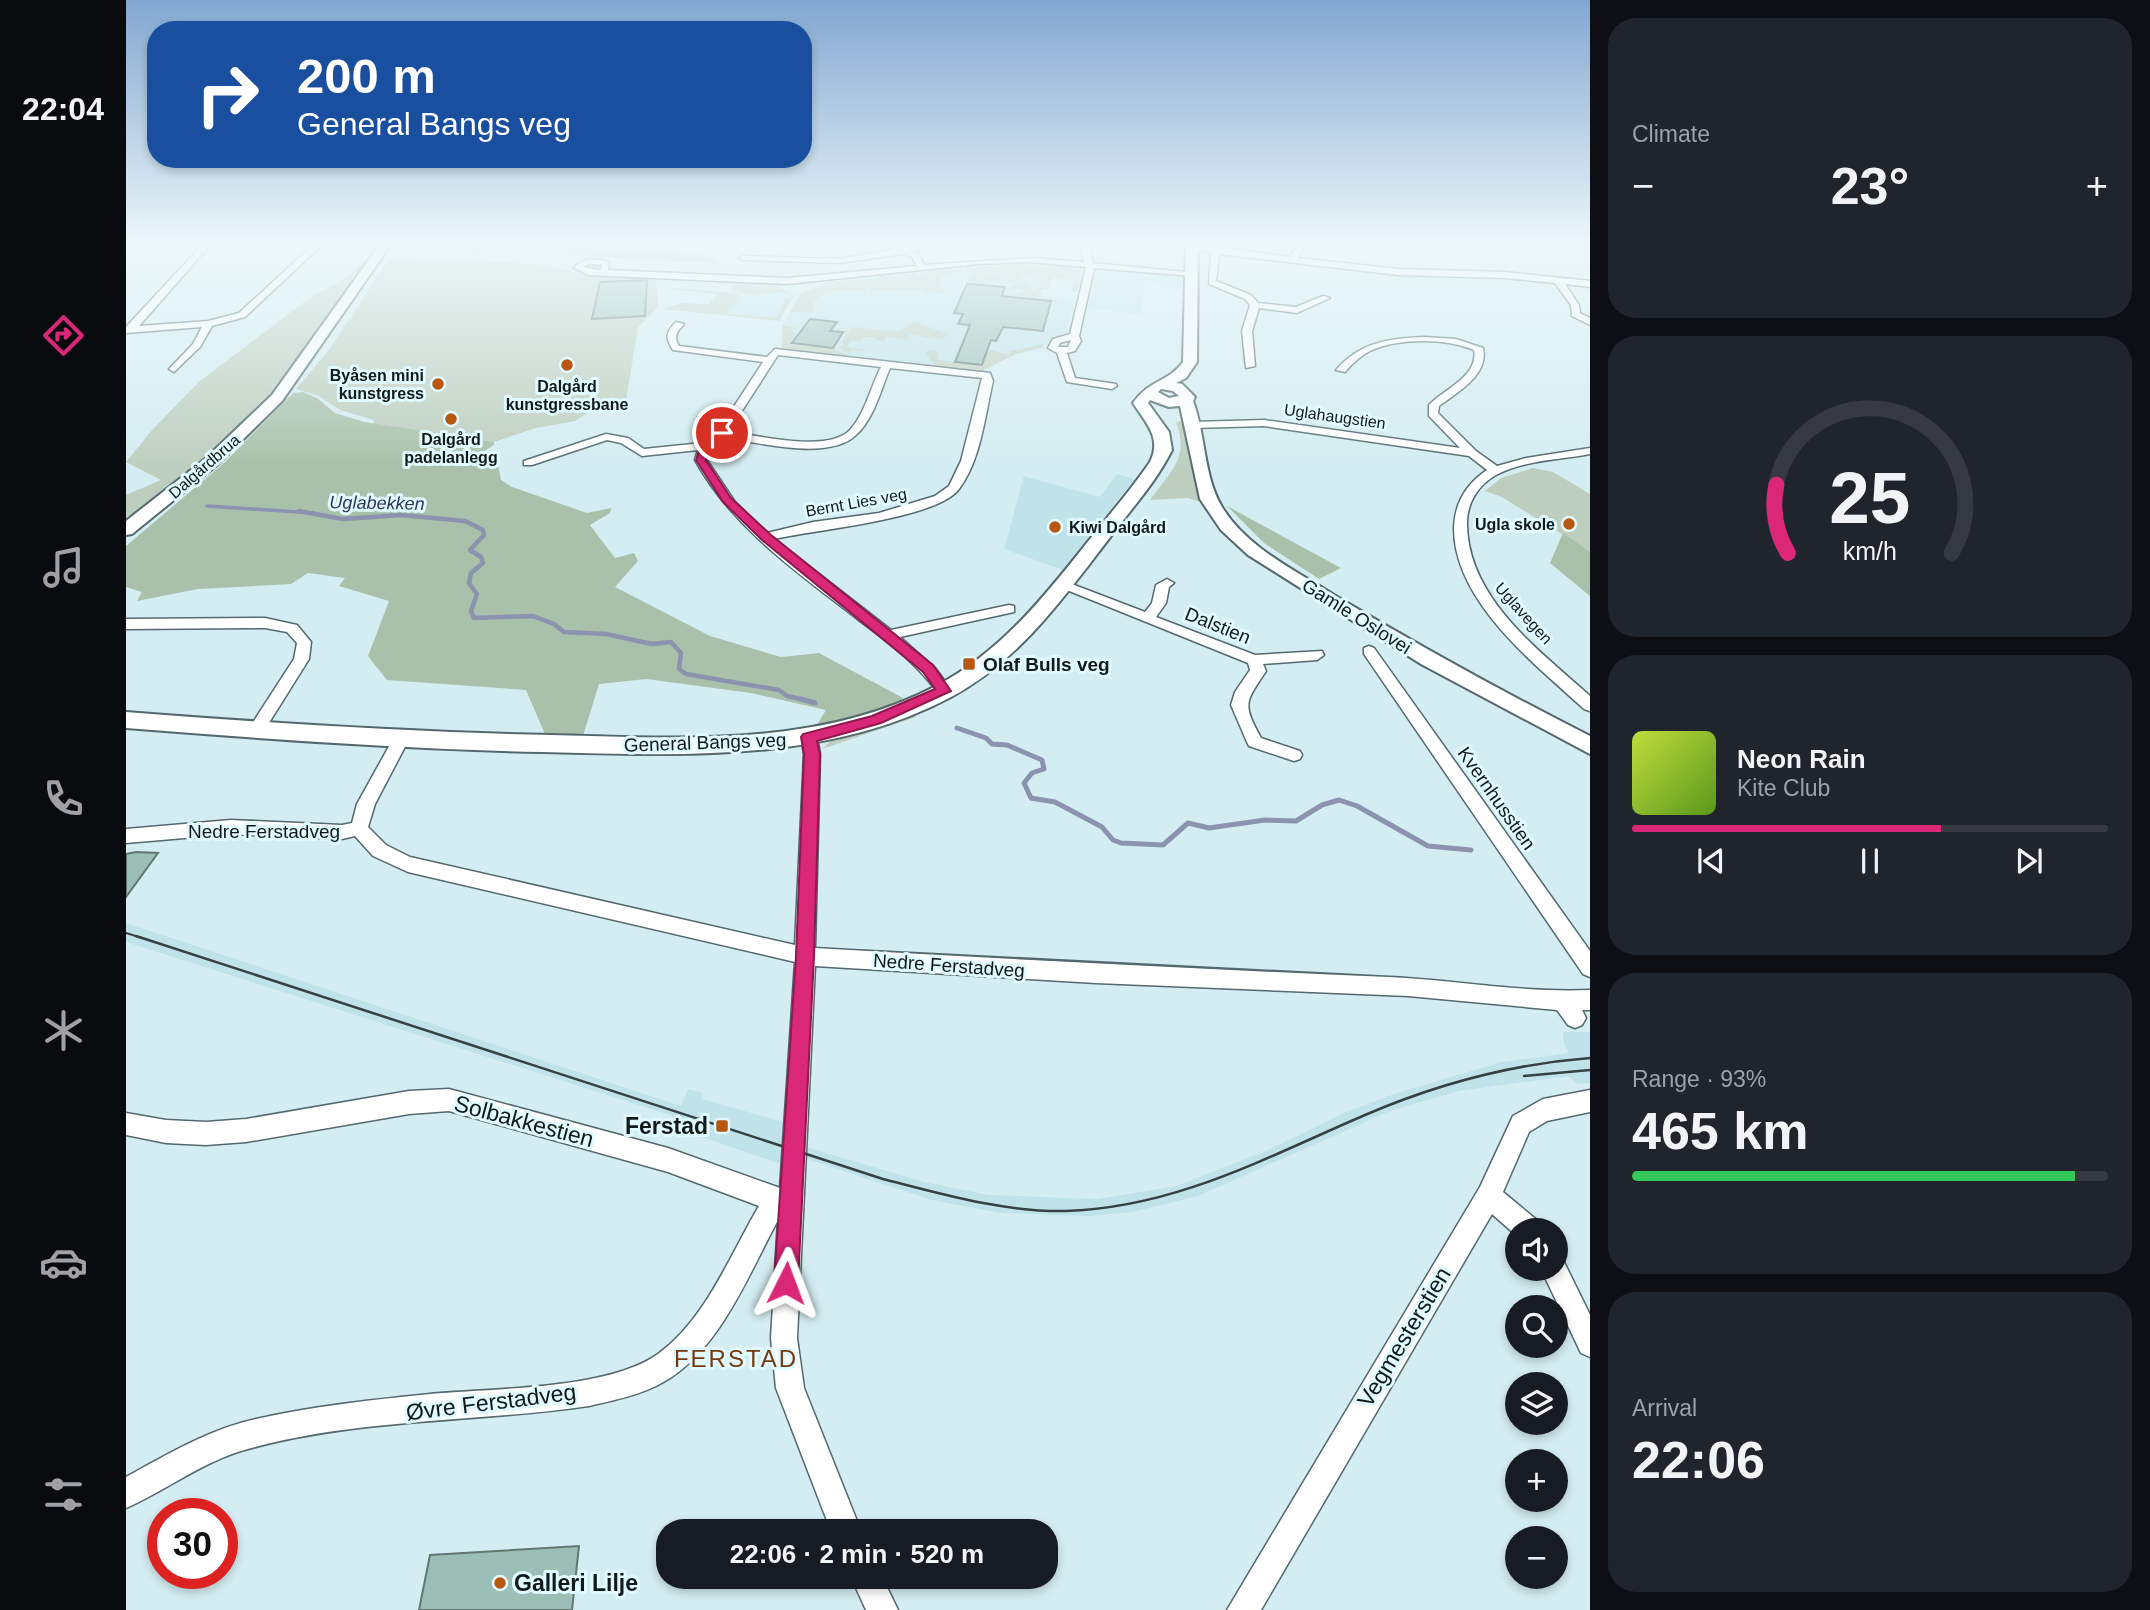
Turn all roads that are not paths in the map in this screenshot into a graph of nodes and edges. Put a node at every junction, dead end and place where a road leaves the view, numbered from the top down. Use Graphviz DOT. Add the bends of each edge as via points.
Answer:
graph roads {
  1 [pos="228,318"];
  2 [pos="334,318"];
  3 [pos="1078,318"];
  4 [pos="1191,318"];
  5 [pos="1251,318"];
  6 [pos="208,324"];
  7 [pos="678,324"];
  8 [pos="129,330"];
  9 [pos="772,356"];
  10 [pos="1190,362"];
  11 [pos="887,364"];
  12 [pos="1250,366"];
  13 [pos="174,369"];
  14 [pos="1341,370"];
  15 [pos="1112,386"];
  16 [pos="1185,395"];
  17 [pos="1157,398"];
  18 [pos="1193,425"];
  19 [pos="722,433"];
  20 [pos="705,446"];
  21 [pos="1590,451"];
  22 [pos="1472,453"];
  23 [pos="528,463"];
  24 [pos="1496,471"];
  25 [pos="126,530"];
  26 [pos="766,537"];
  27 [pos="1167,583"];
  28 [pos="1064,586"];
  29 [pos="1009,609"];
  30 [pos="1147,618"];
  31 [pos="126,624"];
  32 [pos="888,635"];
  33 [pos="1369,651"];
  34 [pos="1317,655"];
  35 [pos="1254,660"];
  36 [pos="944,691"];
  37 [pos="1590,705"];
  38 [pos="126,720"];
  39 [pos="256,730"];
  40 [pos="809,737"];
  41 [pos="400,741"];
  42 [pos="1590,746"];
  43 [pos="1294,755"];
  44 [pos="359,828"];
  45 [pos="126,836"];
  46 [pos="805,956"];
  47 [pos="1590,968"];
  48 [pos="1590,1000"];
  49 [pos="1590,1101"];
  50 [pos="126,1124"];
  51 [pos="1489,1196"];
  52 [pos="783,1200"];
  53 [pos="1515,1218"];
  54 [pos="1560,1281"];
  55 [pos="1590,1344"];
  56 [pos="126,1493"];
  57 [pos="841,1519"];
  58 [pos="871,1589"];
  59 [pos="881,1610"];
  60 [pos="1243,1610"];
  1 -- 6 [label="street"];
  2 -- 25 [label="street, Dalgårdbrua" via="277,398 211,462"];
  3 -- 15 [label="street" via="1074,348 1061,351 1071,380"];
  4 -- 10 [label="street"];
  5 -- 12 [label="street" via="1247,331"];
  6 -- 8 [label="street"];
  6 -- 13 [label="street" via="197,345"];
  7 -- 9 [label="street" via="671,340 676,348"];
  9 -- 11 [label="street"];
  9 -- 19 [label="street"];
  10 -- 16 [label="street" via="1193,370"];
  10 -- 17 [label="street"];
  11 -- 19 [label="street" via="852,435 835,443 810,445"];
  11 -- 26 [label="street, Bernt Lies veg" via="986,375 967,461 954,488 914,508 880,517"];
  14 -- 22 [label="street" via="1370,347 1387,342 1445,341 1478,348 1482,355 1479,366 1434,405 1433,414"];
  16 -- 17 [label="street"];
  16 -- 18 [label="street, Gamle Oslovei"];
  17 -- 18 [label="street"];
  17 -- 28 [label="street, General Bangs veg" via="1165,442 1160,458"];
  18 -- 22 [label="street, Uglahaugstien" via="1264,423"];
  18 -- 42 [label="street, Gamle Oslovei" via="1209,499 1242,540 1412,651"];
  19 -- 20 [label="street"];
  20 -- 23 [label="street" via="642,453 624,440 600,438"];
  20 -- 26 [label="street" via="701,460 705,470 727,500"];
  21 -- 24 [label="street, Uglavegen"];
  22 -- 24 [label="street"];
  24 -- 37 [label="street, Uglavegen" via="1467,496 1459,527 1463,557 1485,599 1510,630"];
  26 -- 32 [label="street"];
  27 -- 30 [label="street, Dalstien"];
  28 -- 30 [label="street, Dalstien"];
  28 -- 36 [label="street, General Bangs veg" via="1006,648"];
  29 -- 32 [label="street"];
  30 -- 35 [label="street, Dalstien"];
  31 -- 39 [label="street" via="265,623 292,628 304,642 301,659"];
  32 -- 36 [label="street" via="928,668"];
  33 -- 47 [label="street, Kvernhusstien"];
  34 -- 35 [label="street, Dalstien"];
  35 -- 43 [label="street" via="1258,671 1237,697 1237,707 1255,742"];
  36 -- 40 [label="street, General Bangs veg" via="876,720"];
  38 -- 39 [label="street, General Bangs veg"];
  39 -- 41 [label="street, General Bangs veg"];
  40 -- 41 [label="street, General Bangs veg" via="756,744 647,747"];
  40 -- 46 [label="street"];
  41 -- 44 [label="street, Nedre Ferstadveg" via="366,804"];
  44 -- 45 [label="street, Nedre Ferstadveg" via="342,832 201,828"];
  44 -- 46 [label="street, Nedre Ferstadveg" via="378,852 408,864"];
  46 -- 48 [label="street, Nedre Ferstadveg" via="1408,987 1569,1009"];
  46 -- 52 [label="street"];
  49 -- 51 [label="street, Vegmesterstien" via="1543,1110 1521,1124"];
  50 -- 52 [label="street, Solbakkestien" via="157,1133 228,1132 413,1100 449,1100 668,1160"];
  51 -- 53 [label="street"];
  51 -- 60 [label="street, Vegmesterstien"];
  52 -- 56 [label="street, Øvre Ferstadveg" via="704,1325 667,1364 627,1385 252,1434 193,1456"];
  52 -- 57 [label="street" via="784,1338 790,1388"];
  54 -- 55 [label="street"];
  58 -- 59 [label="street"];
}
